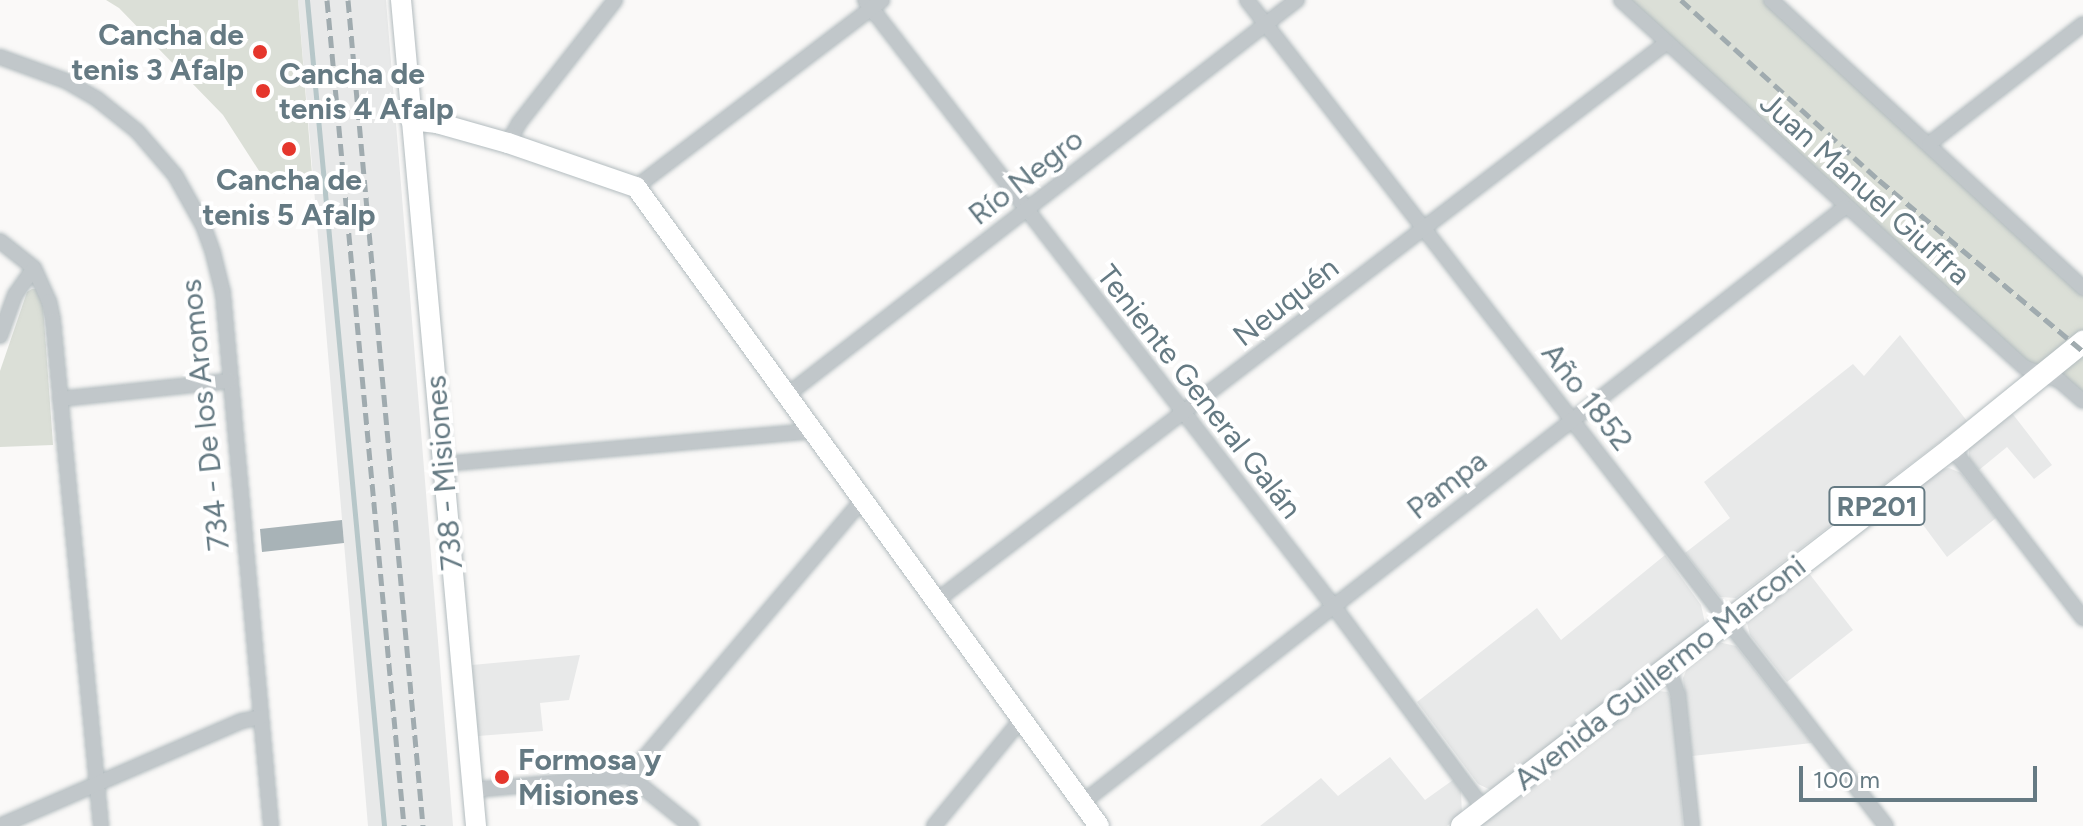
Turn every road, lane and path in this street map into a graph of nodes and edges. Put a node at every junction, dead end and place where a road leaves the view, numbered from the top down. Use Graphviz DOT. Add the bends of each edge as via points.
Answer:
graph roads {
  1 [pos="401,0"];
  2 [pos="615,0"];
  3 [pos="1247,0"];
  4 [pos="1297,0"];
  5 [pos="1621,0"];
  6 [pos="1771,0"];
  7 [pos="873,2"];
  8 [pos="1265,24"];
  9 [pos="2083,24"];
  10 [pos="1666,43"];
  11 [pos="0,57"];
  12 [pos="411,120"];
  13 [pos="508,143"];
  14 [pos="1929,144"];
  15 [pos="636,187"];
  16 [pos="1845,207"];
  17 [pos="1026,210"];
  18 [pos="1423,229"];
  19 [pos="0,241"];
  20 [pos="34,268"];
  21 [pos="2083,288"];
  22 [pos="0,336"];
  23 [pos="2083,342"];
  24 [pos="2045,374"];
  25 [pos="229,381"];
  26 [pos="787,395"];
  27 [pos="60,399"];
  28 [pos="2083,401"];
  29 [pos="1183,415"];
  30 [pos="1572,420"];
  31 [pos="812,431"];
  32 [pos="1952,448"];
  33 [pos="443,464"];
  34 [pos="861,501"];
  35 [pos="936,601"];
  36 [pos="1335,608"];
  37 [pos="2083,618"];
  38 [pos="1729,621"];
  39 [pos="1668,667"];
  40 [pos="261,717"];
  41 [pos="1020,721"];
  42 [pos="629,776"];
  43 [pos="97,784"];
  44 [pos="473,790"];
  45 [pos="1082,803"];
  46 [pos="1484,809"];
  47 [pos="0,826"];
  48 [pos="101,826"];
  49 [pos="271,826"];
  50 [pos="476,826"];
  51 [pos="691,826"];
  52 [pos="934,826"];
  53 [pos="1099,826"];
  54 [pos="1462,826"];
  55 [pos="1692,826"];
  56 [pos="1886,826"];
  1 -- 12 [label="street, 738 - Misiones"];
  2 -- 13 [label="street"];
  3 -- 8 [label="street, Año 1852"];
  4 -- 8 [label="street, Río Negro"];
  5 -- 10 [label="street, Juan Manuel Giuffra"];
  6 -- 14 [label="street"];
  7 -- 15 [label="street"];
  7 -- 17 [label="street, Teniente General Galán"];
  8 -- 17 [label="street, Río Negro"];
  8 -- 18 [label="street, Año 1852"];
  9 -- 14 [label="street"];
  10 -- 16 [label="street, Juan Manuel Giuffra"];
  10 -- 18 [label="street, Neuquén"];
  11 -- 25 [label="street, 734 - De los Aromos" via="66,81 97,99 137,131 175,175 213,253 223,293"];
  12 -- 13 [label="street"];
  12 -- 33 [label="street, 738 - Misiones"];
  13 -- 15 [label="street"];
  14 -- 21 [label="street"];
  15 -- 26 [label="street"];
  16 -- 24 [label="street, Juan Manuel Giuffra" via="2024,367"];
  16 -- 30 [label="street, Pampa"];
  17 -- 26 [label="street, Río Negro"];
  17 -- 29 [label="street, Teniente General Galán"];
  18 -- 29 [label="street, Neuquén"];
  18 -- 30 [label="street, Año 1852"];
  19 -- 20 [label="street"];
  20 -- 22 [label="street" via="15,295"];
  20 -- 27 [label="street" via="53,320"];
  23 -- 24 [label="main road, Avenida Guillermo Marconi / RP201"];
  24 -- 28 [label="street, Juan Manuel Giuffra"];
  24 -- 32 [label="main road, Avenida Guillermo Marconi / RP201"];
  25 -- 27 [label="street"];
  25 -- 40 [label="street, 734 - De los Aromos"];
  26 -- 31 [label="street"];
  27 -- 43 [label="street"];
  29 -- 35 [label="street, Neuquén"];
  29 -- 36 [label="street, Teniente General Galán"];
  30 -- 36 [label="street, Pampa"];
  30 -- 38 [label="street, Año 1852"];
  31 -- 33 [label="street"];
  31 -- 34 [label="street"];
  32 -- 37 [label="street"];
  32 -- 38 [label="main road, Avenida Guillermo Marconi / RP201"];
  33 -- 44 [label="street, 738 - Misiones"];
  34 -- 35 [label="street"];
  34 -- 42 [label="street"];
  35 -- 41 [label="street"];
  36 -- 45 [label="street, Pampa"];
  36 -- 46 [label="street, Teniente General Galán"];
  38 -- 39 [label="main road, Avenida Guillermo Marconi / RP201"];
  38 -- 56 [label="street, Año 1852"];
  39 -- 46 [label="main road, Avenida Guillermo Marconi / RP201"];
  39 -- 55 [label="street" via="1678,695"];
  40 -- 43 [label="street"];
  40 -- 49 [label="street, 734 - De los Aromos"];
  41 -- 45 [label="street"];
  41 -- 52 [label="street"];
  42 -- 44 [label="street"];
  42 -- 51 [label="street"];
  43 -- 47 [label="street"];
  43 -- 48 [label="street"];
  44 -- 50 [label="street, 738 - Misiones"];
  45 -- 53 [label="street"];
  46 -- 54 [label="main road, Avenida Guillermo Marconi / RP201"];
}
